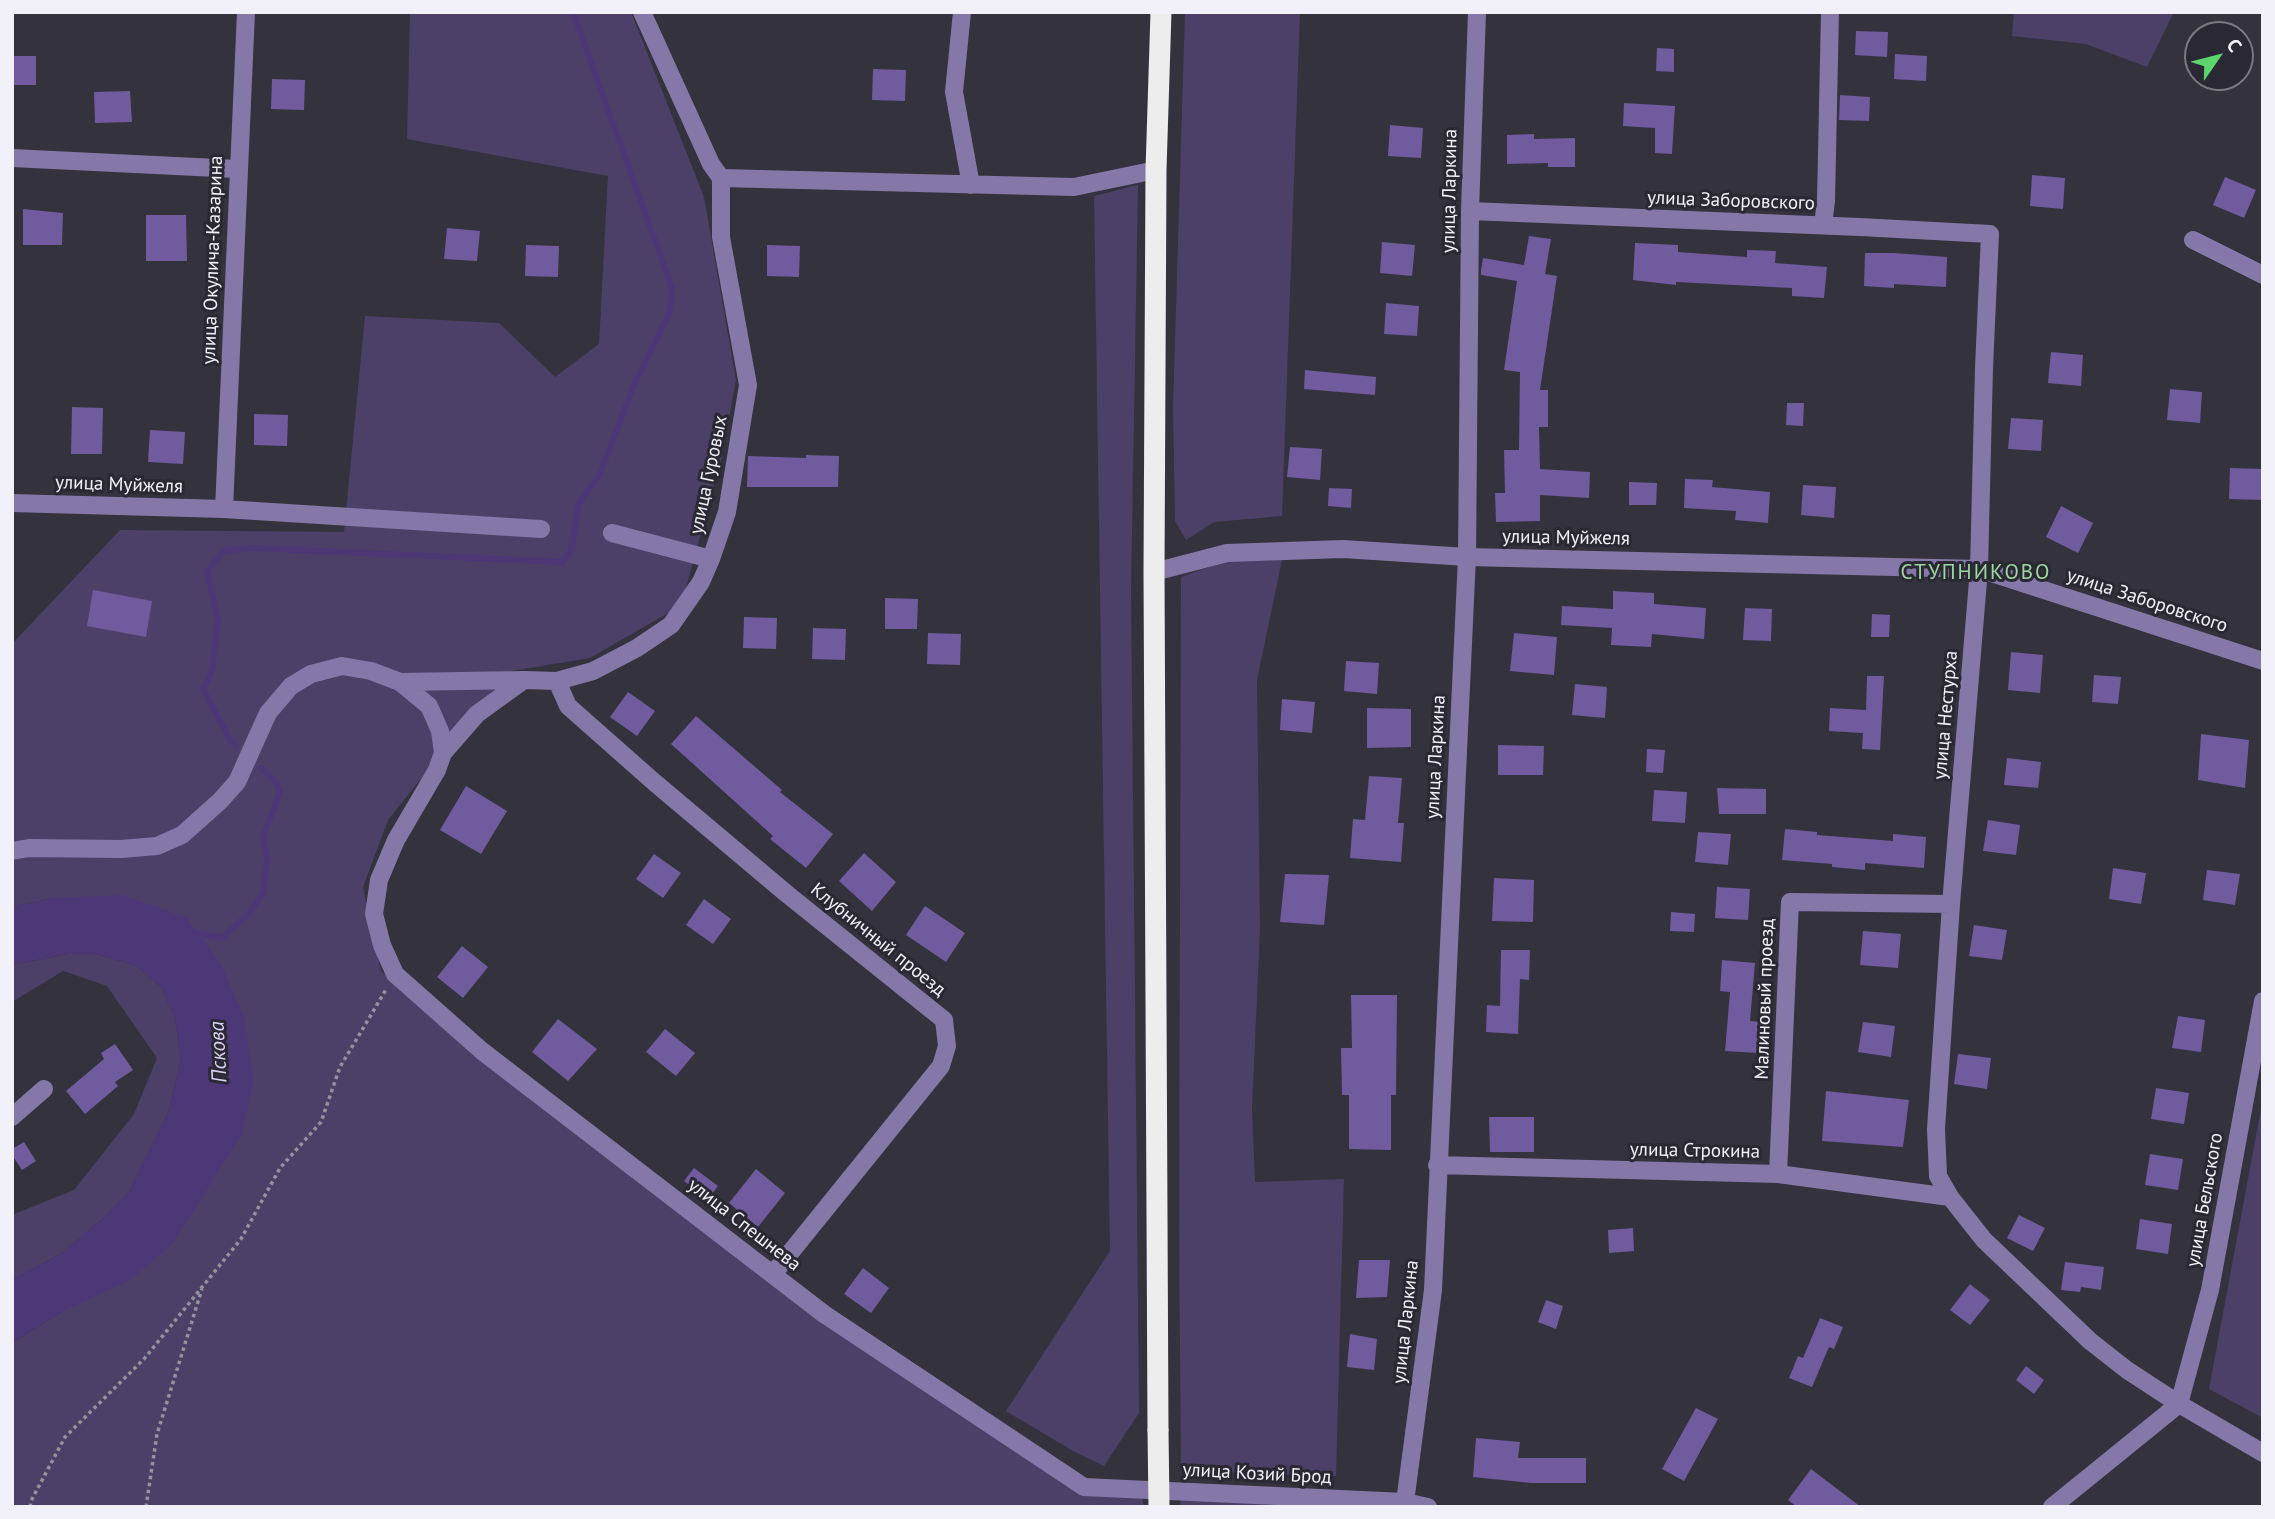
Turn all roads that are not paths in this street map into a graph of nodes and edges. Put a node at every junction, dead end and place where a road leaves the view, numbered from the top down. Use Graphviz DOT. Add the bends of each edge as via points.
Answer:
graph roads {
  1 [pos="246,12"];
  2 [pos="642,12"];
  3 [pos="962,12"];
  4 [pos="1161,12"];
  5 [pos="1476,12"];
  6 [pos="1830,12"];
  7 [pos="12,158"];
  8 [pos="237,169"];
  9 [pos="1156,170"];
  10 [pos="721,178"];
  11 [pos="971,185"];
  12 [pos="1470,211"];
  13 [pos="1823,225"];
  14 [pos="1990,234"];
  15 [pos="2193,240"];
  16 [pos="2263,275"];
  17 [pos="12,503"];
  18 [pos="224,509"];
  19 [pos="541,528"];
  20 [pos="612,533"];
  21 [pos="1466,557"];
  22 [pos="711,559"];
  23 [pos="1979,569"];
  24 [pos="1154,572"];
  25 [pos="2263,661"];
  26 [pos="524,680"];
  27 [pos="557,681"];
  28 [pos="400,682"];
  29 [pos="443,753"];
  30 [pos="12,851"];
  31 [pos="1951,904"];
  32 [pos="2263,1001"];
  33 [pos="44,1089"];
  34 [pos="12,1117"];
  35 [pos="1437,1166"];
  36 [pos="1778,1174"];
  37 [pos="1950,1196"];
  38 [pos="773,1274"];
  39 [pos="2179,1404"];
  40 [pos="2263,1453"];
  41 [pos="1084,1487"];
  42 [pos="1405,1502"];
  43 [pos="1159,1507"];
  44 [pos="1428,1507"];
  45 [pos="2052,1507"];
  1 -- 8 [label="street, улица Окулича-Казарина"];
  2 -- 10 [label="street" via="710,164"];
  3 -- 11 [label="street" via="954,92"];
  4 -- 9 [label="highway"];
  5 -- 12 [label="street, улица Ларкина"];
  6 -- 13 [label="street"];
  7 -- 8 [label="street"];
  8 -- 18 [label="street, улица Окулича-Казарина"];
  9 -- 11 [label="street" via="1074,187"];
  9 -- 24 [label="highway"];
  10 -- 11 [label="street"];
  10 -- 22 [label="street, улица Гуровых" via="721,237 748,385 727,512"];
  12 -- 13 [label="street, улица Заборовского"];
  12 -- 21 [label="street, улица Ларкина"];
  13 -- 14 [label="street, улица Заборовского"];
  14 -- 23 [label="street, улица Нестурха"];
  15 -- 16 [label="street"];
  17 -- 18 [label="street, улица Муйжеля"];
  18 -- 19 [label="street, улица Муйжеля"];
  20 -- 22 [label="street"];
  21 -- 23 [label="street, улица Муйжеля"];
  21 -- 24 [label="street, улица Муйжеля" via="1343,549 1227,554"];
  21 -- 35 [label="street, улица Ларкина"];
  22 -- 27 [label="street, улица Гуровых" via="671,625 593,671"];
  23 -- 25 [label="street, улица Заборовского"];
  23 -- 31 [label="street, улица Нестурха"];
  24 -- 43 [label="highway, bridge"];
  26 -- 27 [label="street, улица Гуровых"];
  26 -- 28 [label="street, улица Гуровых"];
  26 -- 29 [label="street" via="477,714"];
  27 -- 38 [label="street, Клубничный проезд" via="568,706 654,782 944,1020 947,1045 941,1066"];
  28 -- 29 [label="street" via="429,706"];
  28 -- 30 [label="street" via="342,666 311,674 291,686 268,713 237,782 181,835 157,846"];
  29 -- 38 [label="street, улица Спешнева" via="379,880 374,914 395,974 482,1051"];
  31 -- 36 [label="street, Малиновый проезд" via="1790,902"];
  31 -- 37 [label="street, улица Нестурха" via="1936,1129 1938,1177"];
  32 -- 39 [label="street, улица Бельского" via="2210,1290"];
  33 -- 34 [label="street"];
  35 -- 36 [label="street, улица Строкина"];
  35 -- 42 [label="street, улица Ларкина" via="1433,1290"];
  36 -- 37 [label="street, улица Строкина"];
  37 -- 39 [label="street, улица Нестурха" via="1984,1240 2090,1341"];
  38 -- 41 [label="street, улица Спешнева" via="824,1314"];
  39 -- 40 [label="street, улица Нестурха"];
  39 -- 45 [label="street"];
  41 -- 42 [label="street, улица Козий Брод"];
  42 -- 44 [label="street, улица Козий Брод"];
}
